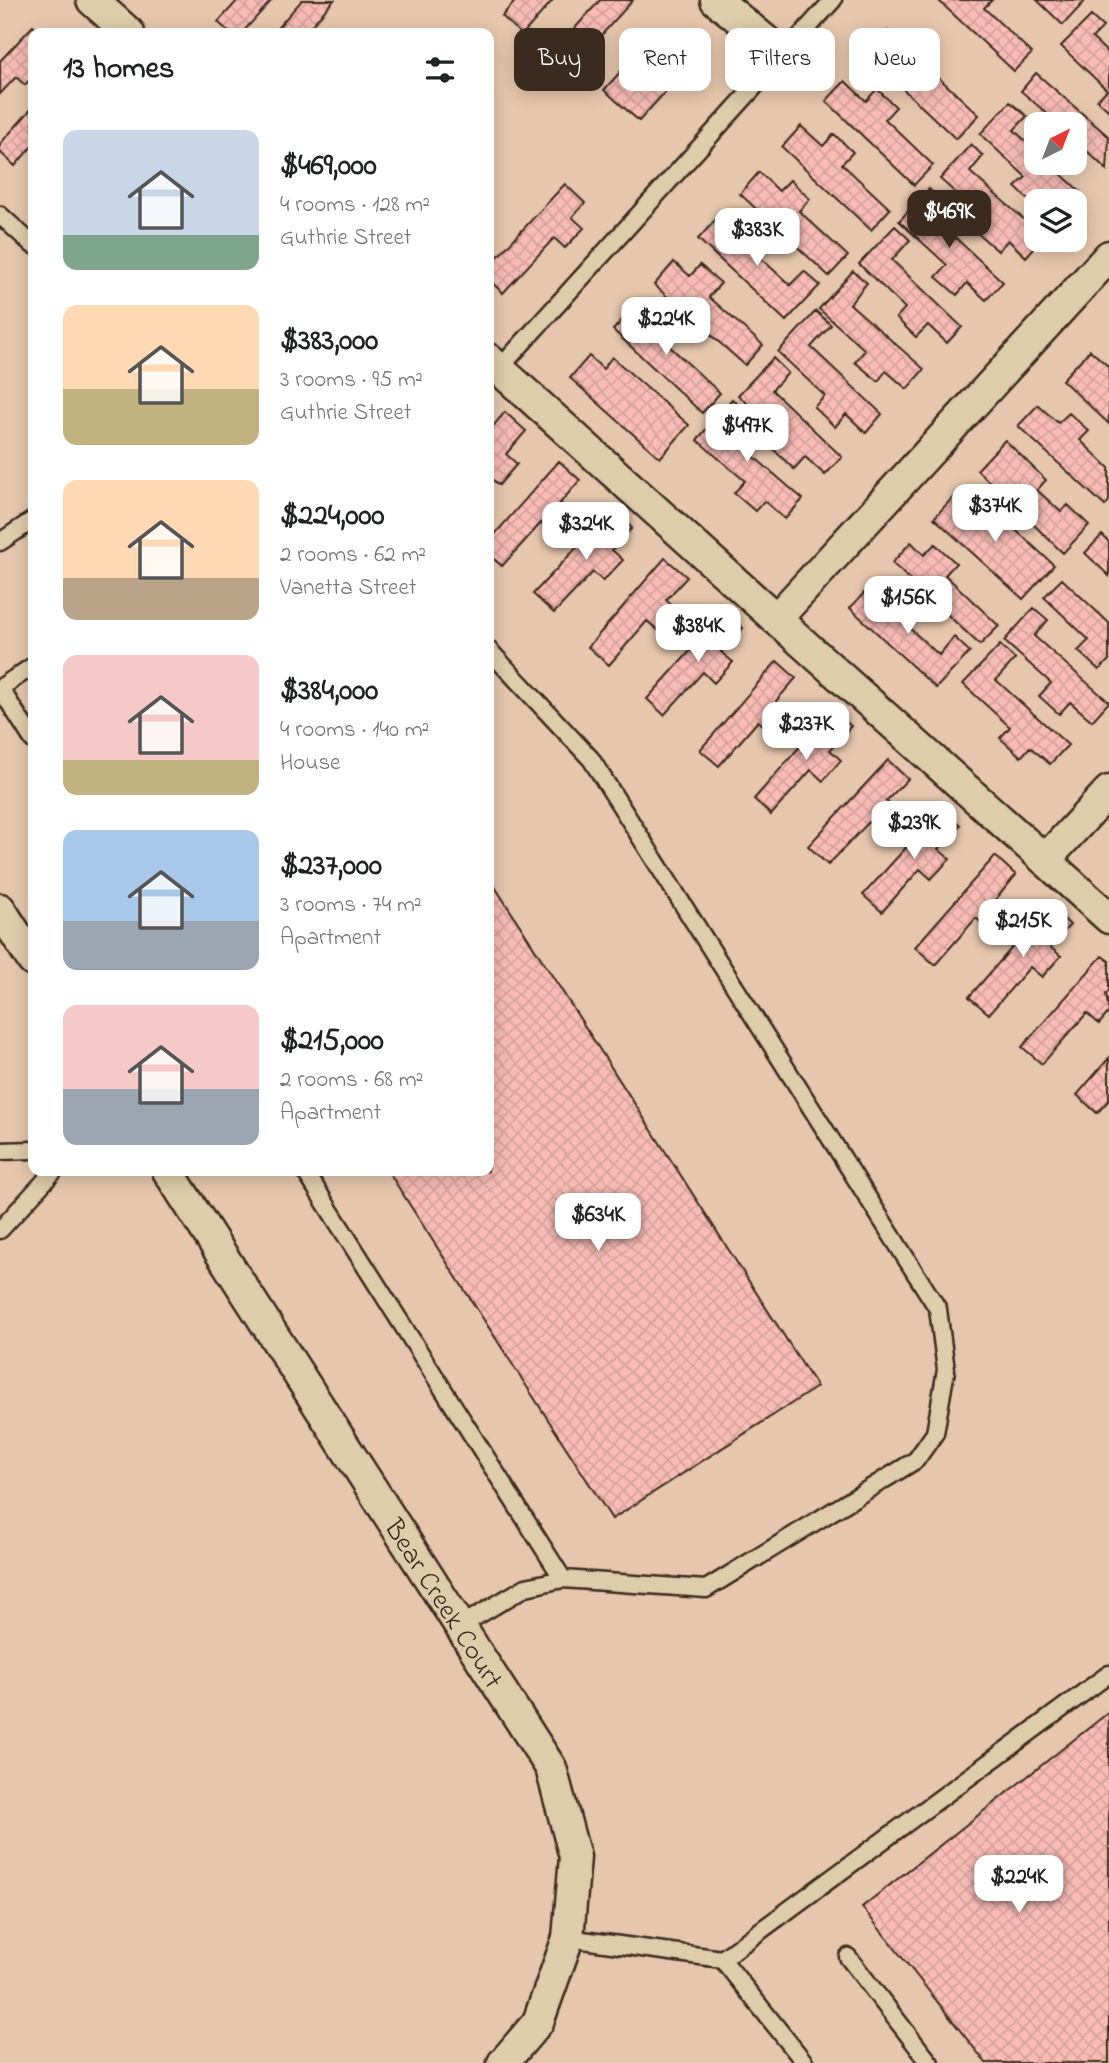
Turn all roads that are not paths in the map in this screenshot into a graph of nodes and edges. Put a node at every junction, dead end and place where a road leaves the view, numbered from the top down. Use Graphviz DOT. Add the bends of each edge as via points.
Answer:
graph roads {
  1 [pos="92,0"];
  2 [pos="716,0"];
  3 [pos="833,0"];
  4 [pos="123,28"];
  5 [pos="750,28"];
  6 [pos="807,28"];
  7 [pos="748,91"];
  8 [pos="0,215"];
  9 [pos="28,240"];
  10 [pos="1109,256"];
  11 [pos="494,364"];
  12 [pos="28,523"];
  13 [pos="0,541"];
  14 [pos="776,619"];
  15 [pos="494,655"];
  16 [pos="28,669"];
  17 [pos="0,688"];
  18 [pos="28,732"];
  19 [pos="1109,791"];
  20 [pos="1045,860"];
  21 [pos="0,909"];
  22 [pos="1109,918"];
  23 [pos="28,953"];
  24 [pos="28,1150"];
  25 [pos="0,1151"];
  26 [pos="49,1176"];
  27 [pos="171,1176"];
  28 [pos="308,1176"];
  29 [pos="0,1230"];
  30 [pos="563,1579"];
  31 [pos="460,1626"];
  32 [pos="1109,1674"];
  33 [pos="568,1938"];
  34 [pos="848,1957"];
  35 [pos="722,1959"];
  36 [pos="503,2063"];
  37 [pos="805,2063"];
  38 [pos="930,2063"];
  1 -- 4 [label="street"];
  2 -- 5 [label="street"];
  3 -- 6 [label="lane"];
  7 -- 11 [label="lane"];
  8 -- 9 [label="lane"];
  10 -- 14 [label="street"];
  11 -- 14 [label="street"];
  12 -- 13 [label="lane"];
  14 -- 20 [label="street"];
  15 -- 30 [label="lane" via="591,759 938,1309 946,1370 935,1433 916,1460 706,1589"];
  16 -- 17 [label="lane"];
  17 -- 18 [label="lane"];
  19 -- 20 [label="street"];
  20 -- 22 [label="street"];
  21 -- 23 [label="street"];
  24 -- 25 [label="lane"];
  26 -- 29 [label="lane"];
  27 -- 31 [label="street, Bear Creek Court"];
  28 -- 30 [label="lane"];
  30 -- 31 [label="lane" via="526,1587"];
  31 -- 33 [label="street, Bear Creek Court" via="551,1768 575,1857"];
  32 -- 35 [label="lane"];
  33 -- 35 [label="lane"];
  33 -- 36 [label="street, Bear Creek Court" via="538,2022"];
  34 -- 38 [label="lane"];
  35 -- 37 [label="lane"];
}
